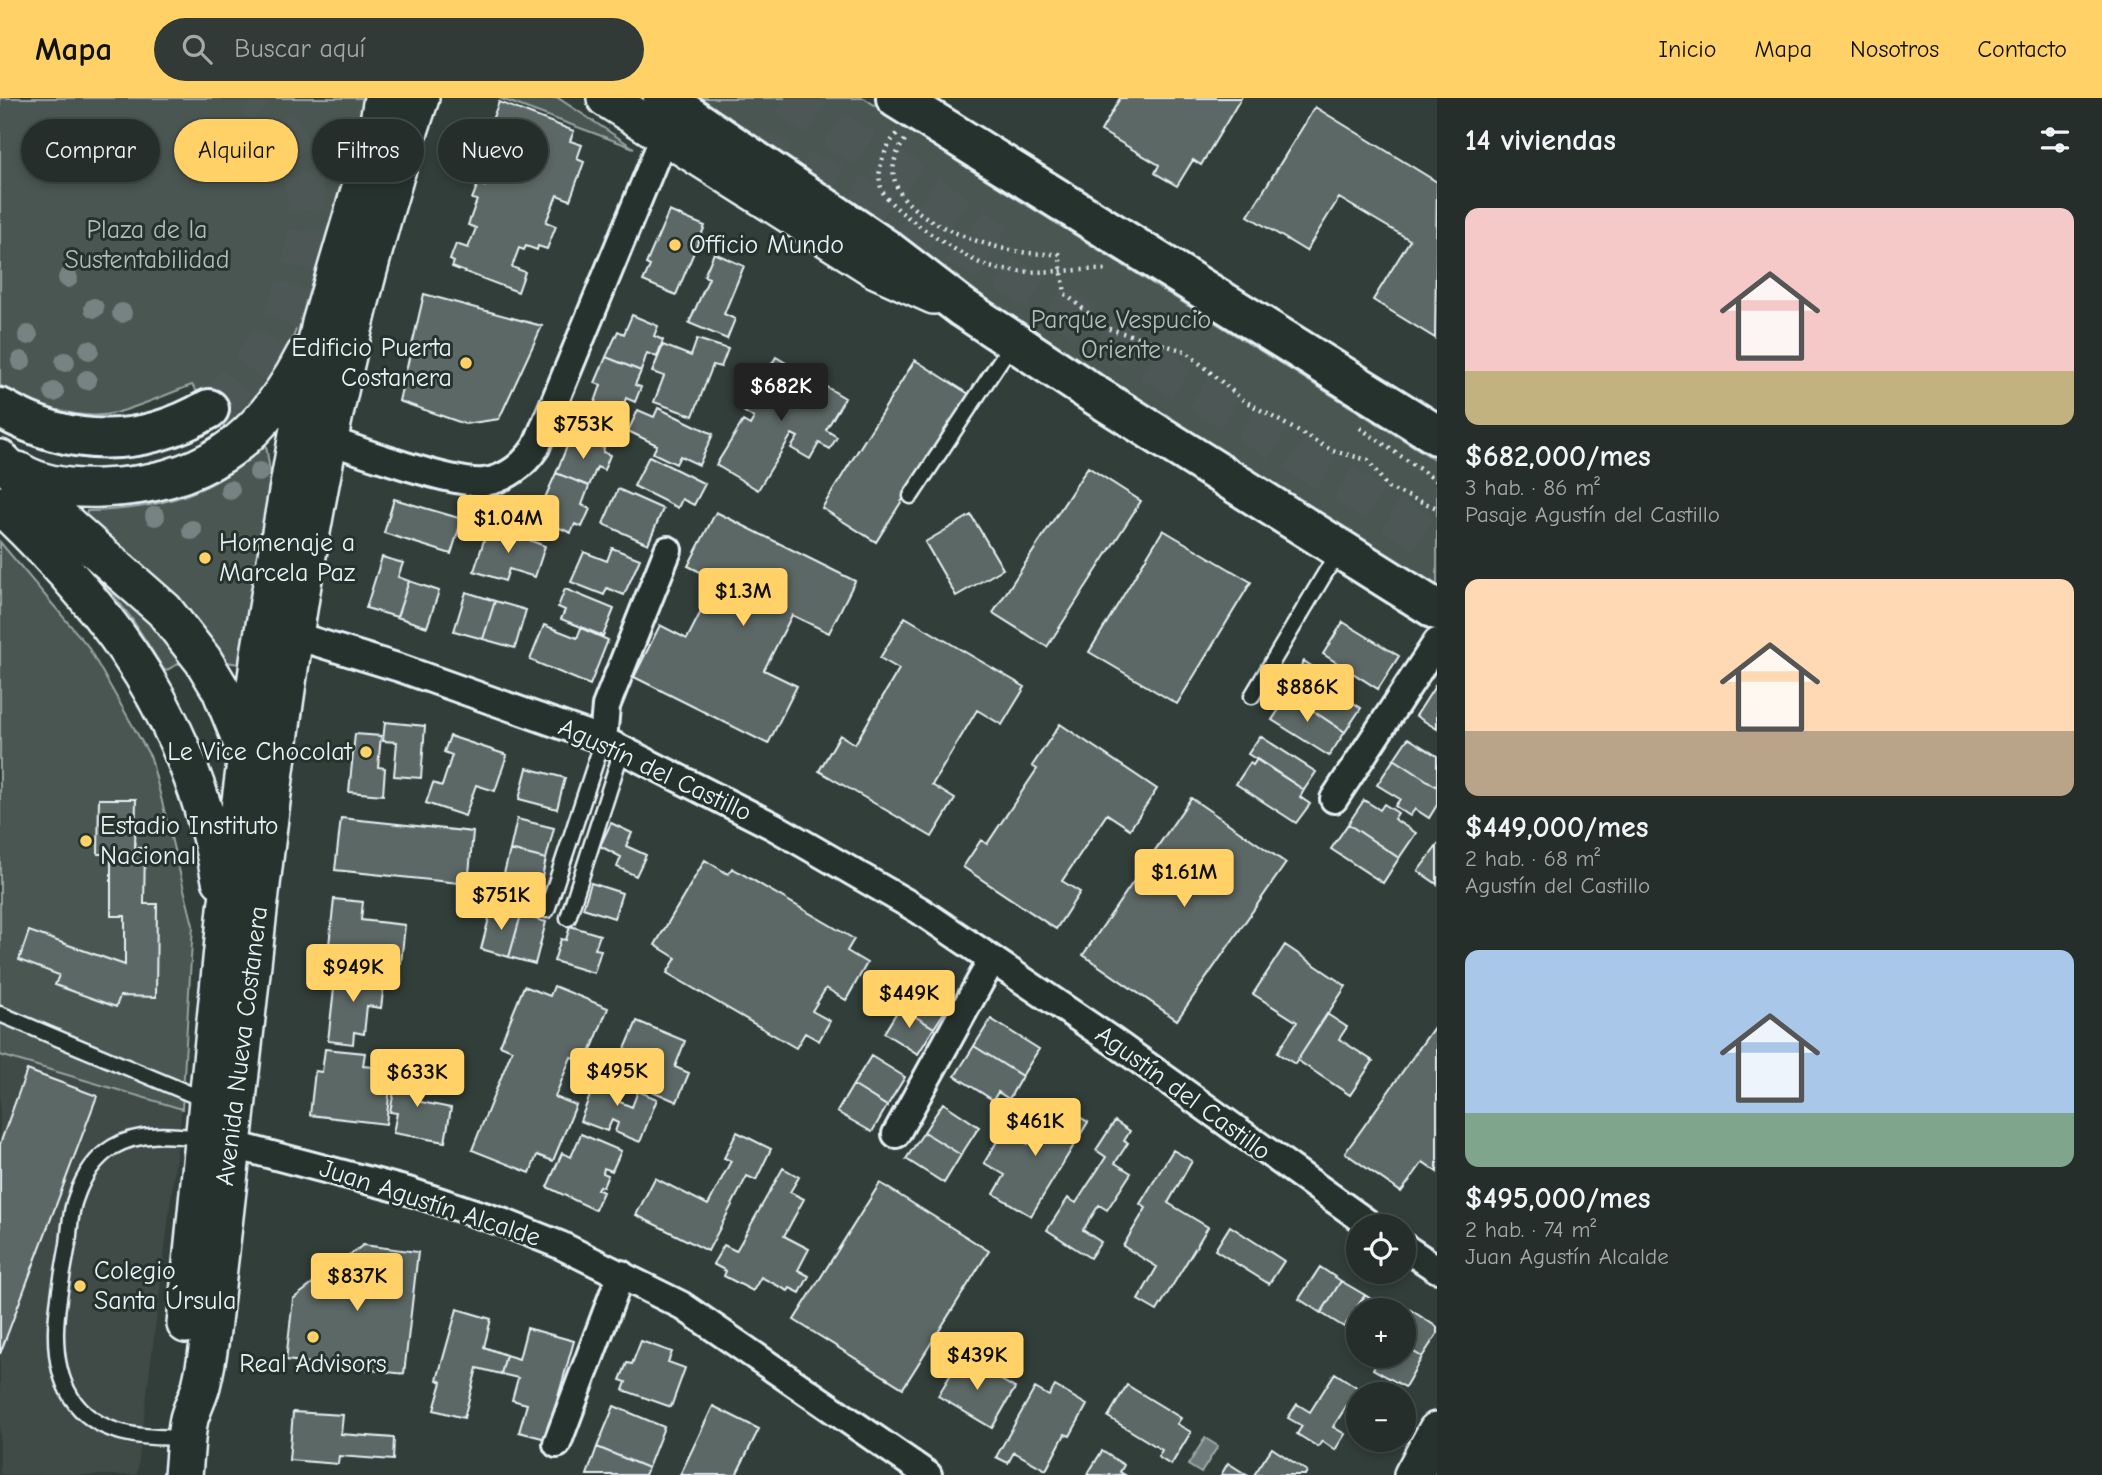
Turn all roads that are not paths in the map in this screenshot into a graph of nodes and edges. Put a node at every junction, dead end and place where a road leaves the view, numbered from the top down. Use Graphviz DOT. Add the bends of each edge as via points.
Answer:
graph roads {
  1 [pos="383,98"];
  2 [pos="420,98"];
  3 [pos="606,98"];
  4 [pos="910,104"];
  5 [pos="664,116"];
  6 [pos="321,323"];
  7 [pos="1014,341"];
  8 [pos="0,408"];
  9 [pos="209,409"];
  10 [pos="1437,435"];
  11 [pos="326,439"];
  12 [pos="1,459"];
  13 [pos="911,496"];
  14 [pos="0,505"];
  15 [pos="1339,549"];
  16 [pos="668,550"];
  17 [pos="1437,610"];
  18 [pos="293,635"];
  19 [pos="1437,642"];
  20 [pos="1252,696"];
  21 [pos="612,745"];
  22 [pos="246,753"];
  23 [pos="1334,799"];
  24 [pos="267,831"];
  25 [pos="227,909"];
  26 [pos="547,910"];
  27 [pos="568,918"];
  28 [pos="992,960"];
  29 [pos="0,1014"];
  30 [pos="221,1103"];
  31 [pos="896,1134"];
  32 [pos="217,1141"];
  33 [pos="1354,1214"];
  34 [pos="1416,1255"];
  35 [pos="1437,1269"];
  36 [pos="621,1274"];
  37 [pos="188,1428"];
  38 [pos="1437,1431"];
  39 [pos="557,1444"];
  40 [pos="183,1475"];
  41 [pos="928,1475"];
  42 [pos="1413,1475"];
  1 -- 6 [label="main road, Avenida Nueva Costanera" via="377,133"];
  2 -- 11 [label="main road, Avenida Nueva Costanera" via="357,306"];
  3 -- 5 [label="main road"];
  4 -- 10 [label="main road"];
  5 -- 7 [label="main road" via="886,249"];
  5 -- 11 [label="street" via="536,447 521,465 498,479 472,482"];
  6 -- 12 [label="main road" via="296,371 259,424 232,450 189,472 131,487 86,489 37,481"];
  6 -- 22 [label="main road, Avenida Nueva Costanera" via="278,544"];
  7 -- 13 [label="lane"];
  7 -- 15 [label="main road"];
  8 -- 9 [label="main road" via="61,435 103,440 146,436"];
  11 -- 18 [label="main road, Avenida Nueva Costanera"];
  12 -- 22 [label="main road, Avenida Nueva Costanera" via="72,529 140,586 185,636 220,690"];
  14 -- 25 [label="main road, Avenida Nueva Costanera" via="67,570 142,667 199,793"];
  15 -- 17 [label="main road"];
  15 -- 20 [label="lane"];
  16 -- 21 [label="street" via="606,706"];
  18 -- 21 [label="street, Agustín del Castillo" via="400,667"];
  18 -- 24 [label="main road, Avenida Nueva Costanera"];
  19 -- 23 [label="street"];
  21 -- 26 [label="lane"];
  21 -- 27 [label="lane"];
  21 -- 28 [label="street, Agustín del Castillo" via="773,826 919,910"];
  22 -- 24 [label="main road"];
  22 -- 25 [label="main road, Avenida Nueva Costanera"];
  24 -- 30 [label="main road, Avenida Nueva Costanera"];
  25 -- 30 [label="main road, Avenida Nueva Costanera"];
  28 -- 31 [label="street"];
  28 -- 33 [label="street, Agustín del Castillo"];
  29 -- 30 [label="lane"];
  30 -- 32 [label="main road, Avenida Nueva Costanera"];
  32 -- 36 [label="street, Juan Agustín Alcalde" via="408,1191 505,1223"];
  32 -- 37 [label="main road, Avenida Nueva Costanera" via="219,1261 201,1384"];
  32 -- 37 [label="lane" via="159,1136 132,1139 114,1146 93,1165 75,1199 57,1314 60,1365 72,1399 113,1432 150,1439"];
  34 -- 35 [label="street"];
  36 -- 39 [label="street"];
  36 -- 41 [label="street, Juan Agustín Alcalde" via="681,1305"];
  37 -- 40 [label="main road, Avenida Nueva Costanera"];
  38 -- 42 [label="main road"];
}
